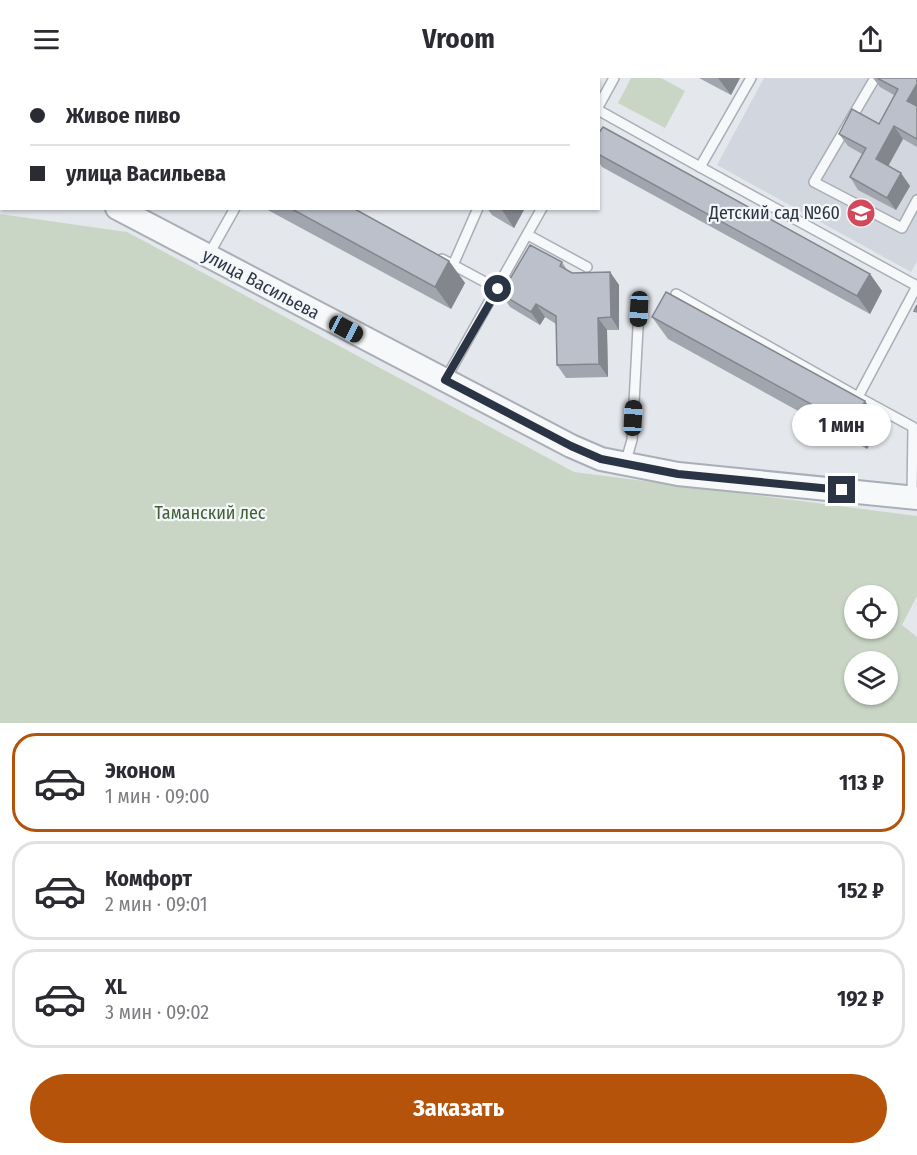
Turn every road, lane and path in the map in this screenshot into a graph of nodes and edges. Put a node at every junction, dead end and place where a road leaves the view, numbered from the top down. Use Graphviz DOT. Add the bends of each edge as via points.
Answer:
graph roads {
  1 [pos="614,78"];
  2 [pos="751,78"];
  3 [pos="875,78"];
  4 [pos="600,104"];
  5 [pos="600,109"];
  6 [pos="700,167"];
  7 [pos="917,200"];
  8 [pos="121,210"];
  9 [pos="234,210"];
  10 [pos="477,210"];
  11 [pos="541,210"];
  12 [pos="528,235"];
  13 [pos="432,253"];
  14 [pos="208,256"];
  15 [pos="453,265"];
  16 [pos="587,267"];
  17 [pos="917,286"];
  18 [pos="498,289"];
  19 [pos="676,294"];
  20 [pos="639,309"];
  21 [pos="445,380"];
  22 [pos="858,397"];
  23 [pos="624,464"];
  24 [pos="915,498"];
  1 -- 4 [label="lane"];
  2 -- 6 [label="lane"];
  3 -- 7 [label="lane" via="814,182 902,228"];
  5 -- 6 [label="lane"];
  6 -- 17 [label="lane"];
  8 -- 14 [label="street, улица Васильева"];
  9 -- 14 [label="lane"];
  10 -- 15 [label="lane"];
  11 -- 12 [label="lane"];
  12 -- 16 [label="lane"];
  12 -- 18 [label="lane"];
  13 -- 15 [label="lane"];
  14 -- 21 [label="street, улица Васильева"];
  15 -- 18 [label="lane"];
  17 -- 22 [label="lane"];
  18 -- 21 [label="lane"];
  19 -- 22 [label="lane"];
  20 -- 23 [label="lane" via="632,440"];
  21 -- 23 [label="street, улица Васильева" via="571,446"];
  22 -- 24 [label="lane" via="913,427"];
  23 -- 24 [label="street, улица Васильева" via="678,474"];
}
